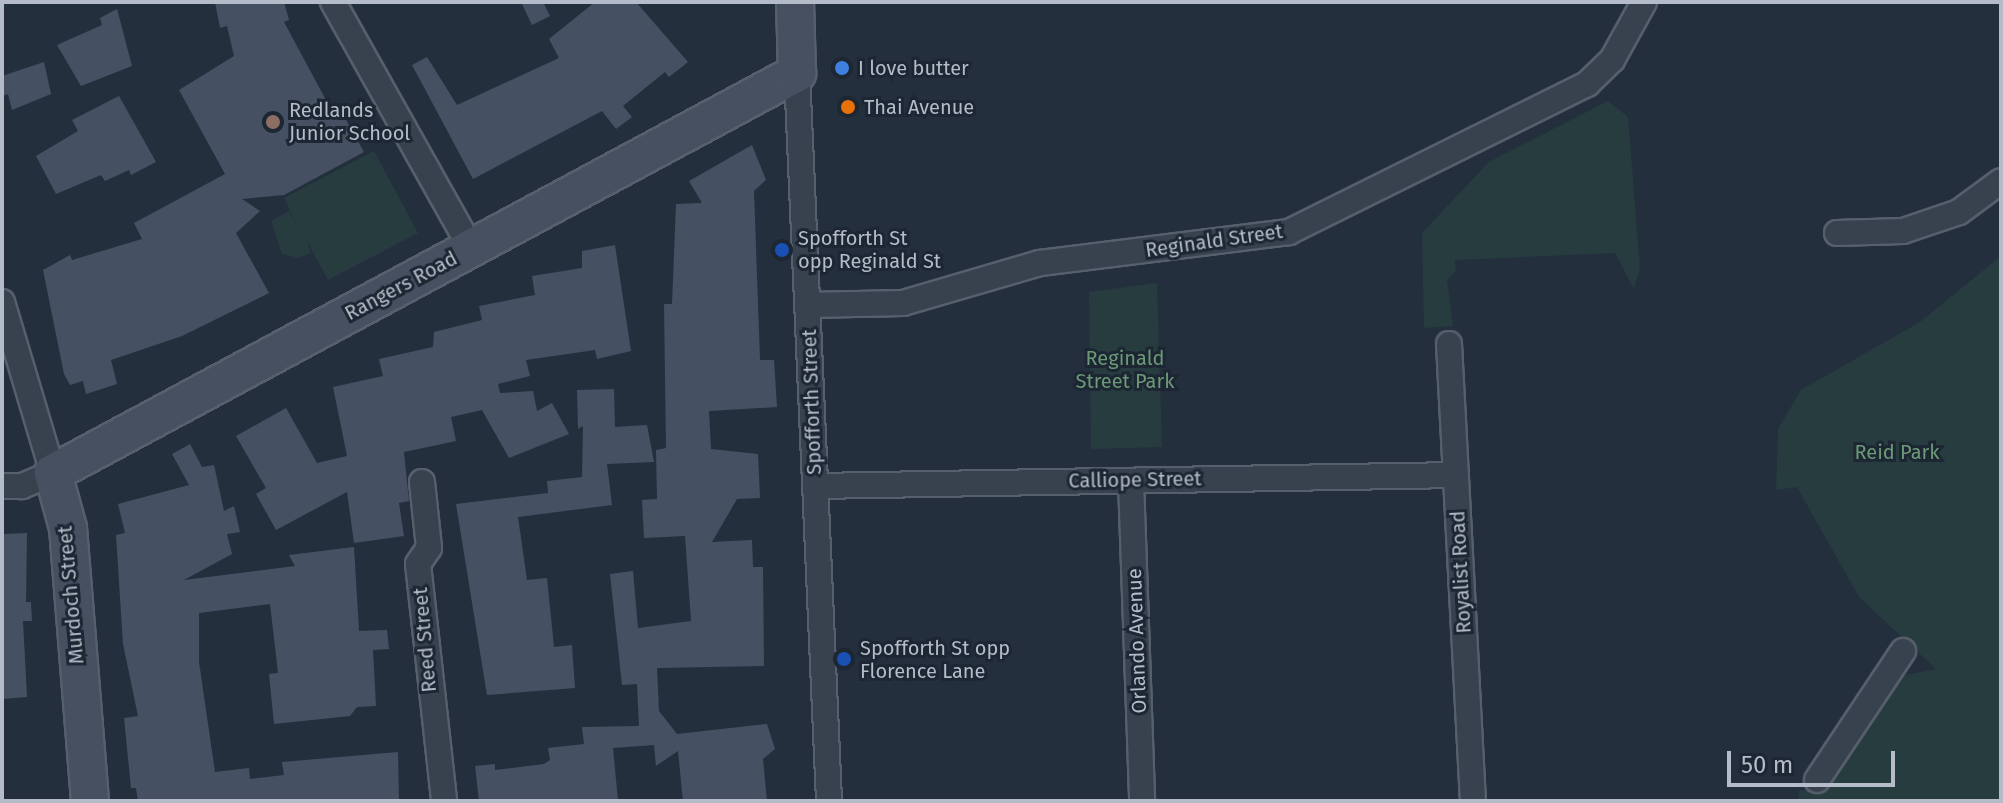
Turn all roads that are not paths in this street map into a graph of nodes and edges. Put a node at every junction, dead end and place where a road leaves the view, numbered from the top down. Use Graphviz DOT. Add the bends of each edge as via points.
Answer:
graph roads {
  1 [pos="333,2"];
  2 [pos="795,2"];
  3 [pos="1644,2"];
  4 [pos="797,73"];
  5 [pos="2001,181"];
  6 [pos="1837,233"];
  7 [pos="471,248"];
  8 [pos="2,302"];
  9 [pos="808,305"];
  10 [pos="1449,344"];
  11 [pos="53,473"];
  12 [pos="1456,475"];
  13 [pos="1131,481"];
  14 [pos="422,482"];
  15 [pos="2,486"];
  16 [pos="815,486"];
  17 [pos="1903,651"];
  18 [pos="1817,780"];
  19 [pos="90,801"];
  20 [pos="444,801"];
  21 [pos="829,801"];
  22 [pos="1142,801"];
  23 [pos="1473,801"];
  1 -- 7 [label="street"];
  2 -- 4 [label="main road, Spofforth Street"];
  3 -- 9 [label="street, Reginald Street" via="1612,60 1587,84 1289,232 1040,263 903,303"];
  4 -- 7 [label="main road, Rangers Road"];
  4 -- 9 [label="street, Spofforth Street"];
  5 -- 6 [label="street" via="1959,212 1903,231"];
  7 -- 11 [label="main road, Rangers Road"];
  8 -- 11 [label="street, Murdoch Street"];
  9 -- 16 [label="street, Spofforth Street"];
  10 -- 12 [label="street, Royalist Road"];
  11 -- 15 [label="street, Rangers Road" via="22,486"];
  11 -- 19 [label="main road, Murdoch Street" via="68,528"];
  12 -- 13 [label="street, Calliope Street"];
  12 -- 23 [label="street, Royalist Road"];
  13 -- 16 [label="street, Calliope Street"];
  13 -- 22 [label="street, Orlando Avenue"];
  14 -- 20 [label="street, Reed Street" via="429,548 418,564"];
  16 -- 21 [label="street, Spofforth Street"];
  17 -- 18 [label="street"];
}
